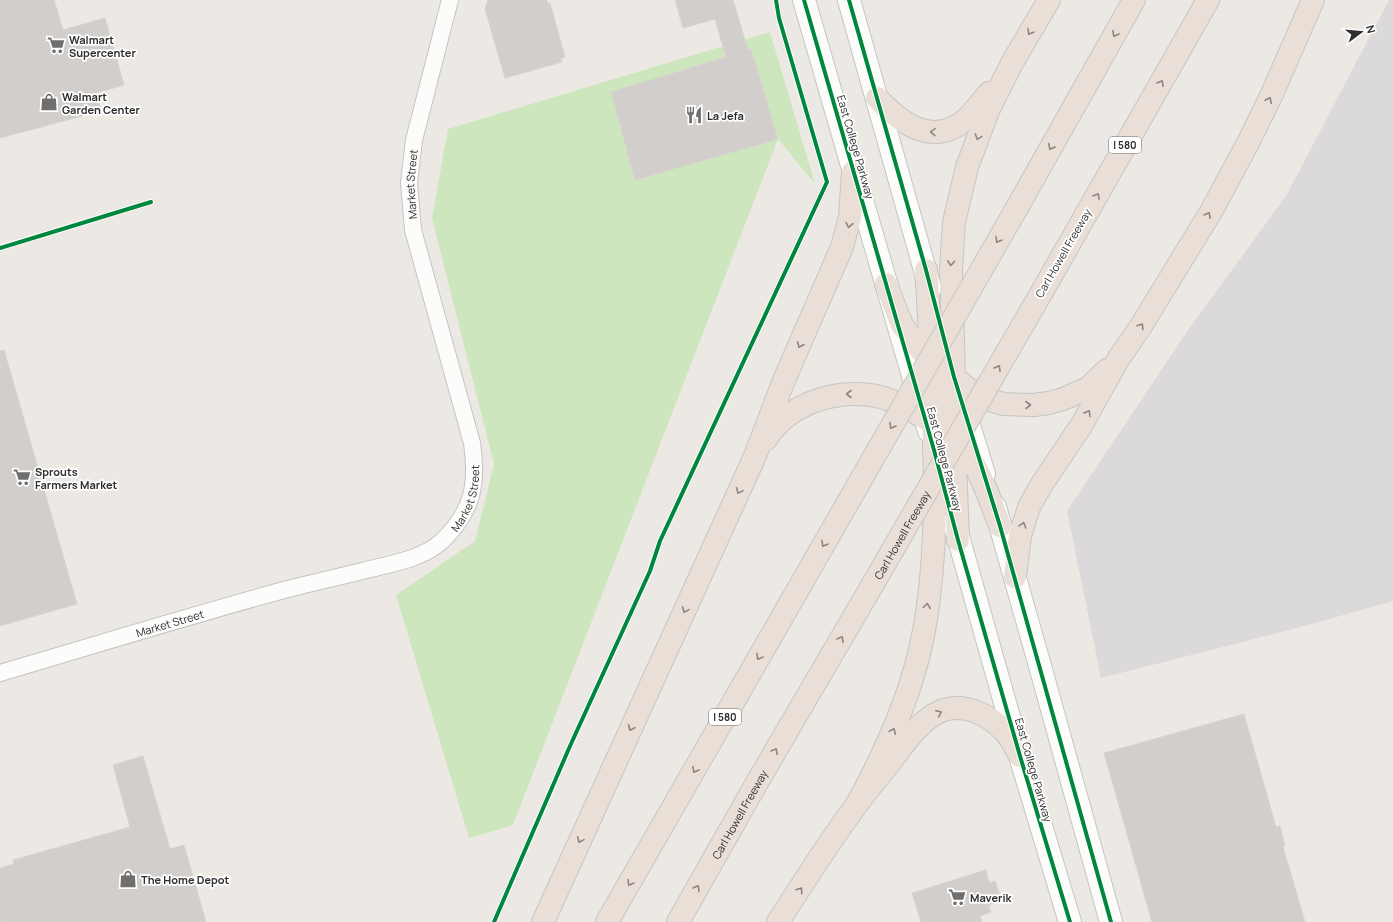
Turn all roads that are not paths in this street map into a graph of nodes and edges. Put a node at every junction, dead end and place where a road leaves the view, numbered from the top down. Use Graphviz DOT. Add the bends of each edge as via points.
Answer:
graph roads {
  1 [pos="450,0"];
  2 [pos="804,0"];
  3 [pos="849,0"];
  4 [pos="1049,0"];
  5 [pos="1134,0"];
  6 [pos="1208,0"];
  7 [pos="1314,0"];
  8 [pos="1012,63"];
  9 [pos="877,98"];
  10 [pos="853,172"];
  11 [pos="926,270"];
  12 [pos="886,284"];
  13 [pos="1119,358"];
  14 [pos="931,360"];
  15 [pos="954,377"];
  16 [pos="929,420"];
  17 [pos="955,440"];
  18 [pos="934,450"];
  19 [pos="755,456"];
  20 [pos="1000,526"];
  21 [pos="958,540"];
  22 [pos="1015,577"];
  23 [pos="0,673"];
  24 [pos="1020,756"];
  25 [pos="857,804"];
  26 [pos="543,922"];
  27 [pos="607,922"];
  28 [pos="678,922"];
  29 [pos="778,922"];
  30 [pos="1070,922"];
  31 [pos="1111,922"];
  1 -- 23 [label="street, Market Street" via="414,140 409,183 413,230 475,461 474,483 468,506 457,524 441,542 426,552 401,562 285,590"];
  2 -- 10 [label="main road, East College Parkway"];
  3 -- 9 [label="main road"];
  4 -- 8 [label="highway, one-way"];
  5 -- 27 [label="highway, I 580, one-way, bridge"];
  28 -- 6 [label="highway, Carl Howell Freeway / I 580, one-way, bridge"];
  13 -- 7 [label="highway, one-way" via="1215,203 1249,141"];
  8 -- 9 [label="highway, one-way" via="966,119 945,131 929,132 909,126"];
  8 -- 15 [label="highway, one-way" via="988,111 967,167 954,222 951,270"];
  9 -- 11 [label="main road"];
  10 -- 12 [label="main road, East College Parkway"];
  10 -- 19 [label="highway, one-way" via="850,217 842,246 784,380"];
  11 -- 14 [label="highway"];
  11 -- 15 [label="main road"];
  12 -- 14 [label="highway" via="902,325"];
  12 -- 16 [label="main road, East College Parkway"];
  15 -- 13 [label="highway, one-way" via="977,396 1003,404 1034,405 1063,399 1088,388"];
  22 -- 13 [label="highway, one-way" via="1020,536 1029,507 1081,426"];
  14 -- 15 [label="highway"];
  14 -- 16 [label="highway"];
  15 -- 17 [label="highway"];
  15 -- 20 [label="main road"];
  16 -- 17 [label="highway"];
  16 -- 18 [label="highway"];
  16 -- 19 [label="highway, one-way" via="900,404 871,395 844,394 820,399 797,409 773,429"];
  17 -- 20 [label="highway" via="964,448 979,474"];
  17 -- 21 [label="highway"];
  18 -- 21 [label="main road, East College Parkway"];
  25 -- 18 [label="highway, one-way" via="900,714 922,642 932,576"];
  19 -- 26 [label="highway, one-way"];
  20 -- 22 [label="main road"];
  21 -- 24 [label="main road, East College Parkway"];
  22 -- 31 [label="main road"];
  25 -- 24 [label="highway, one-way" via="914,732 931,716 942,711 955,708 969,709 989,718 1007,734"];
  24 -- 30 [label="main road, East College Parkway"];
  29 -- 25 [label="highway, one-way"];
}
